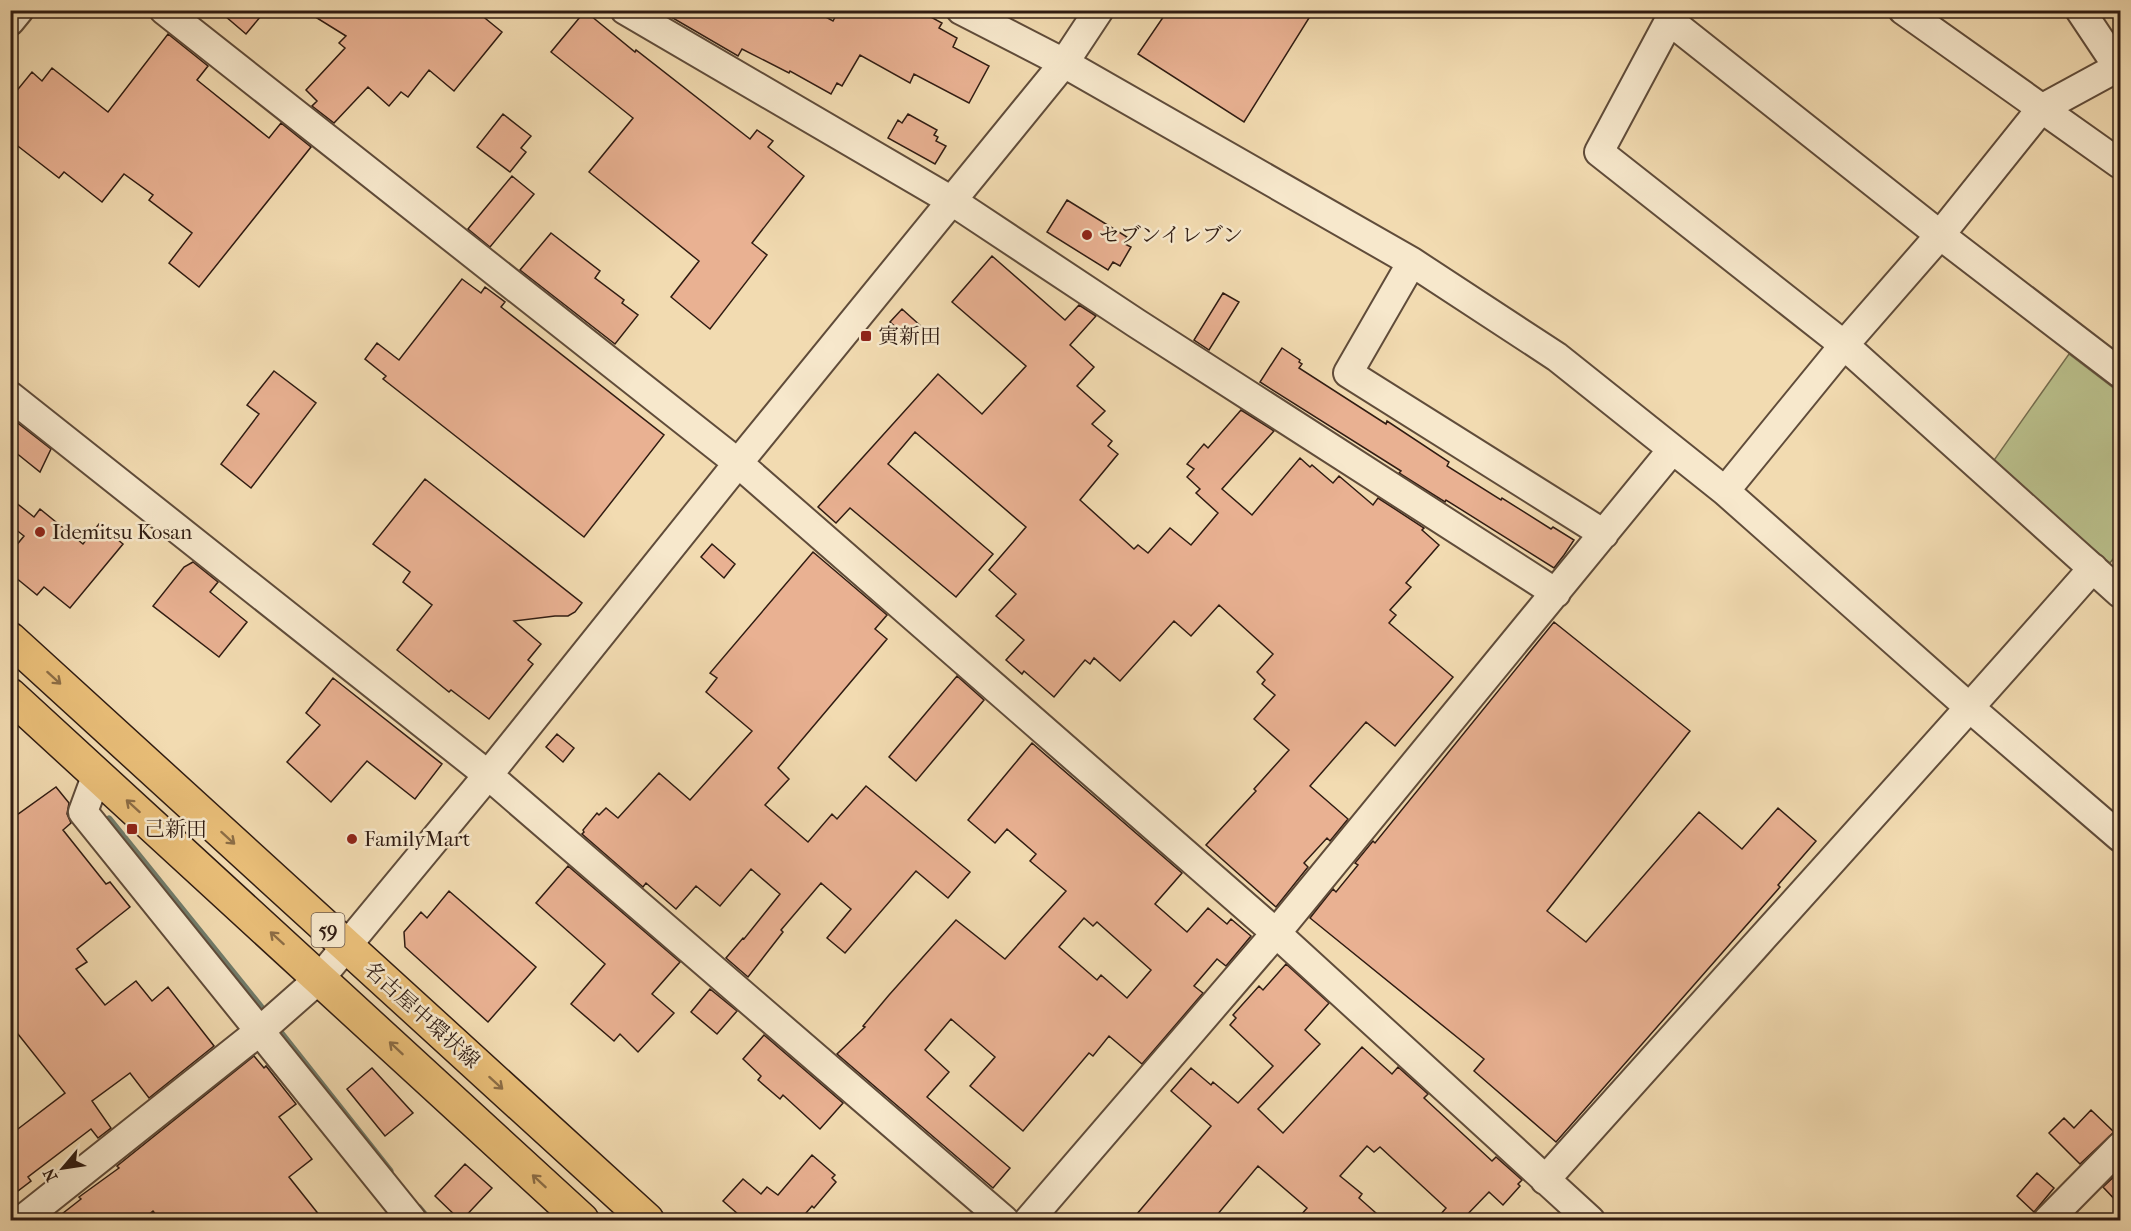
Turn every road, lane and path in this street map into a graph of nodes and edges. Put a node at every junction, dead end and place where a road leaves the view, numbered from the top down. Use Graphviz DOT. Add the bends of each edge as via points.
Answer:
graph roads {
  1 [pos="20,10"];
  2 [pos="164,10"];
  3 [pos="625,10"];
  4 [pos="961,10"];
  5 [pos="1099,10"];
  6 [pos="1904,10"];
  7 [pos="2080,10"];
  8 [pos="1672,16"];
  9 [pos="10,21"];
  10 [pos="1064,63"];
  11 [pos="2119,66"];
  12 [pos="2041,109"];
  13 [pos="2121,164"];
  14 [pos="952,201"];
  15 [pos="1940,234"];
  16 [pos="1412,262"];
  17 [pos="1844,345"];
  18 [pos="2121,373"];
  19 [pos="10,396"];
  20 [pos="1672,450"];
  21 [pos="738,463"];
  22 [pos="1725,491"];
  23 [pos="1604,534"];
  24 [pos="2093,568"];
  25 [pos="1556,593"];
  26 [pos="2121,593"];
  27 [pos="10,639"];
  28 [pos="10,695"];
  29 [pos="1970,708"];
  30 [pos="97,774"];
  31 [pos="488,775"];
  32 [pos="2121,837"];
  33 [pos="1276,933"];
  34 [pos="347,947"];
  35 [pos="320,978"];
  36 [pos="268,1024"];
  37 [pos="2121,1147"];
  38 [pos="1545,1180"];
  39 [pos="22,1221"];
  40 [pos="412,1221"];
  41 [pos="582,1221"];
  42 [pos="647,1221"];
  43 [pos="1004,1221"];
  44 [pos="1029,1221"];
  45 [pos="1590,1221"];
  46 [pos="2048,1221"];
  1 -- 9 [label="street"];
  2 -- 21 [label="street"];
  3 -- 14 [label="street"];
  4 -- 10 [label="street"];
  5 -- 10 [label="street"];
  6 -- 12 [label="street"];
  7 -- 11 [label="street"];
  8 -- 15 [label="street"];
  8 -- 17 [label="street" via="1599,152"];
  10 -- 14 [label="street"];
  10 -- 16 [label="street"];
  11 -- 12 [label="street"];
  12 -- 13 [label="street"];
  12 -- 15 [label="street"];
  14 -- 21 [label="street"];
  14 -- 25 [label="street"];
  15 -- 17 [label="street"];
  15 -- 18 [label="street"];
  16 -- 20 [label="street" via="1557,357"];
  16 -- 23 [label="street" via="1348,373"];
  17 -- 22 [label="street"];
  17 -- 24 [label="street"];
  19 -- 31 [label="street"];
  20 -- 22 [label="street"];
  20 -- 23 [label="street"];
  21 -- 31 [label="street"];
  21 -- 33 [label="street"];
  22 -- 29 [label="street"];
  23 -- 25 [label="street"];
  24 -- 26 [label="street"];
  24 -- 29 [label="street"];
  25 -- 33 [label="street"];
  27 -- 34 [label="main road, 名古屋中環状線 / 59, one-way"];
  28 -- 30 [label="main road, 名古屋中環状線 / 59"];
  29 -- 32 [label="street"];
  29 -- 38 [label="street"];
  35 -- 30 [label="main road, 名古屋中環状線 / 59, one-way"];
  30 -- 36 [label="street" via="83,812"];
  31 -- 34 [label="street"];
  31 -- 43 [label="street"];
  33 -- 38 [label="street"];
  33 -- 44 [label="street"];
  34 -- 35 [label="street"];
  34 -- 42 [label="main road, 名古屋中環状線 / 59, one-way"];
  35 -- 36 [label="street"];
  41 -- 35 [label="main road, 名古屋中環状線 / 59, one-way"];
  36 -- 39 [label="street"];
  36 -- 40 [label="street"];
  37 -- 46 [label="street"];
  38 -- 45 [label="street"];
}
